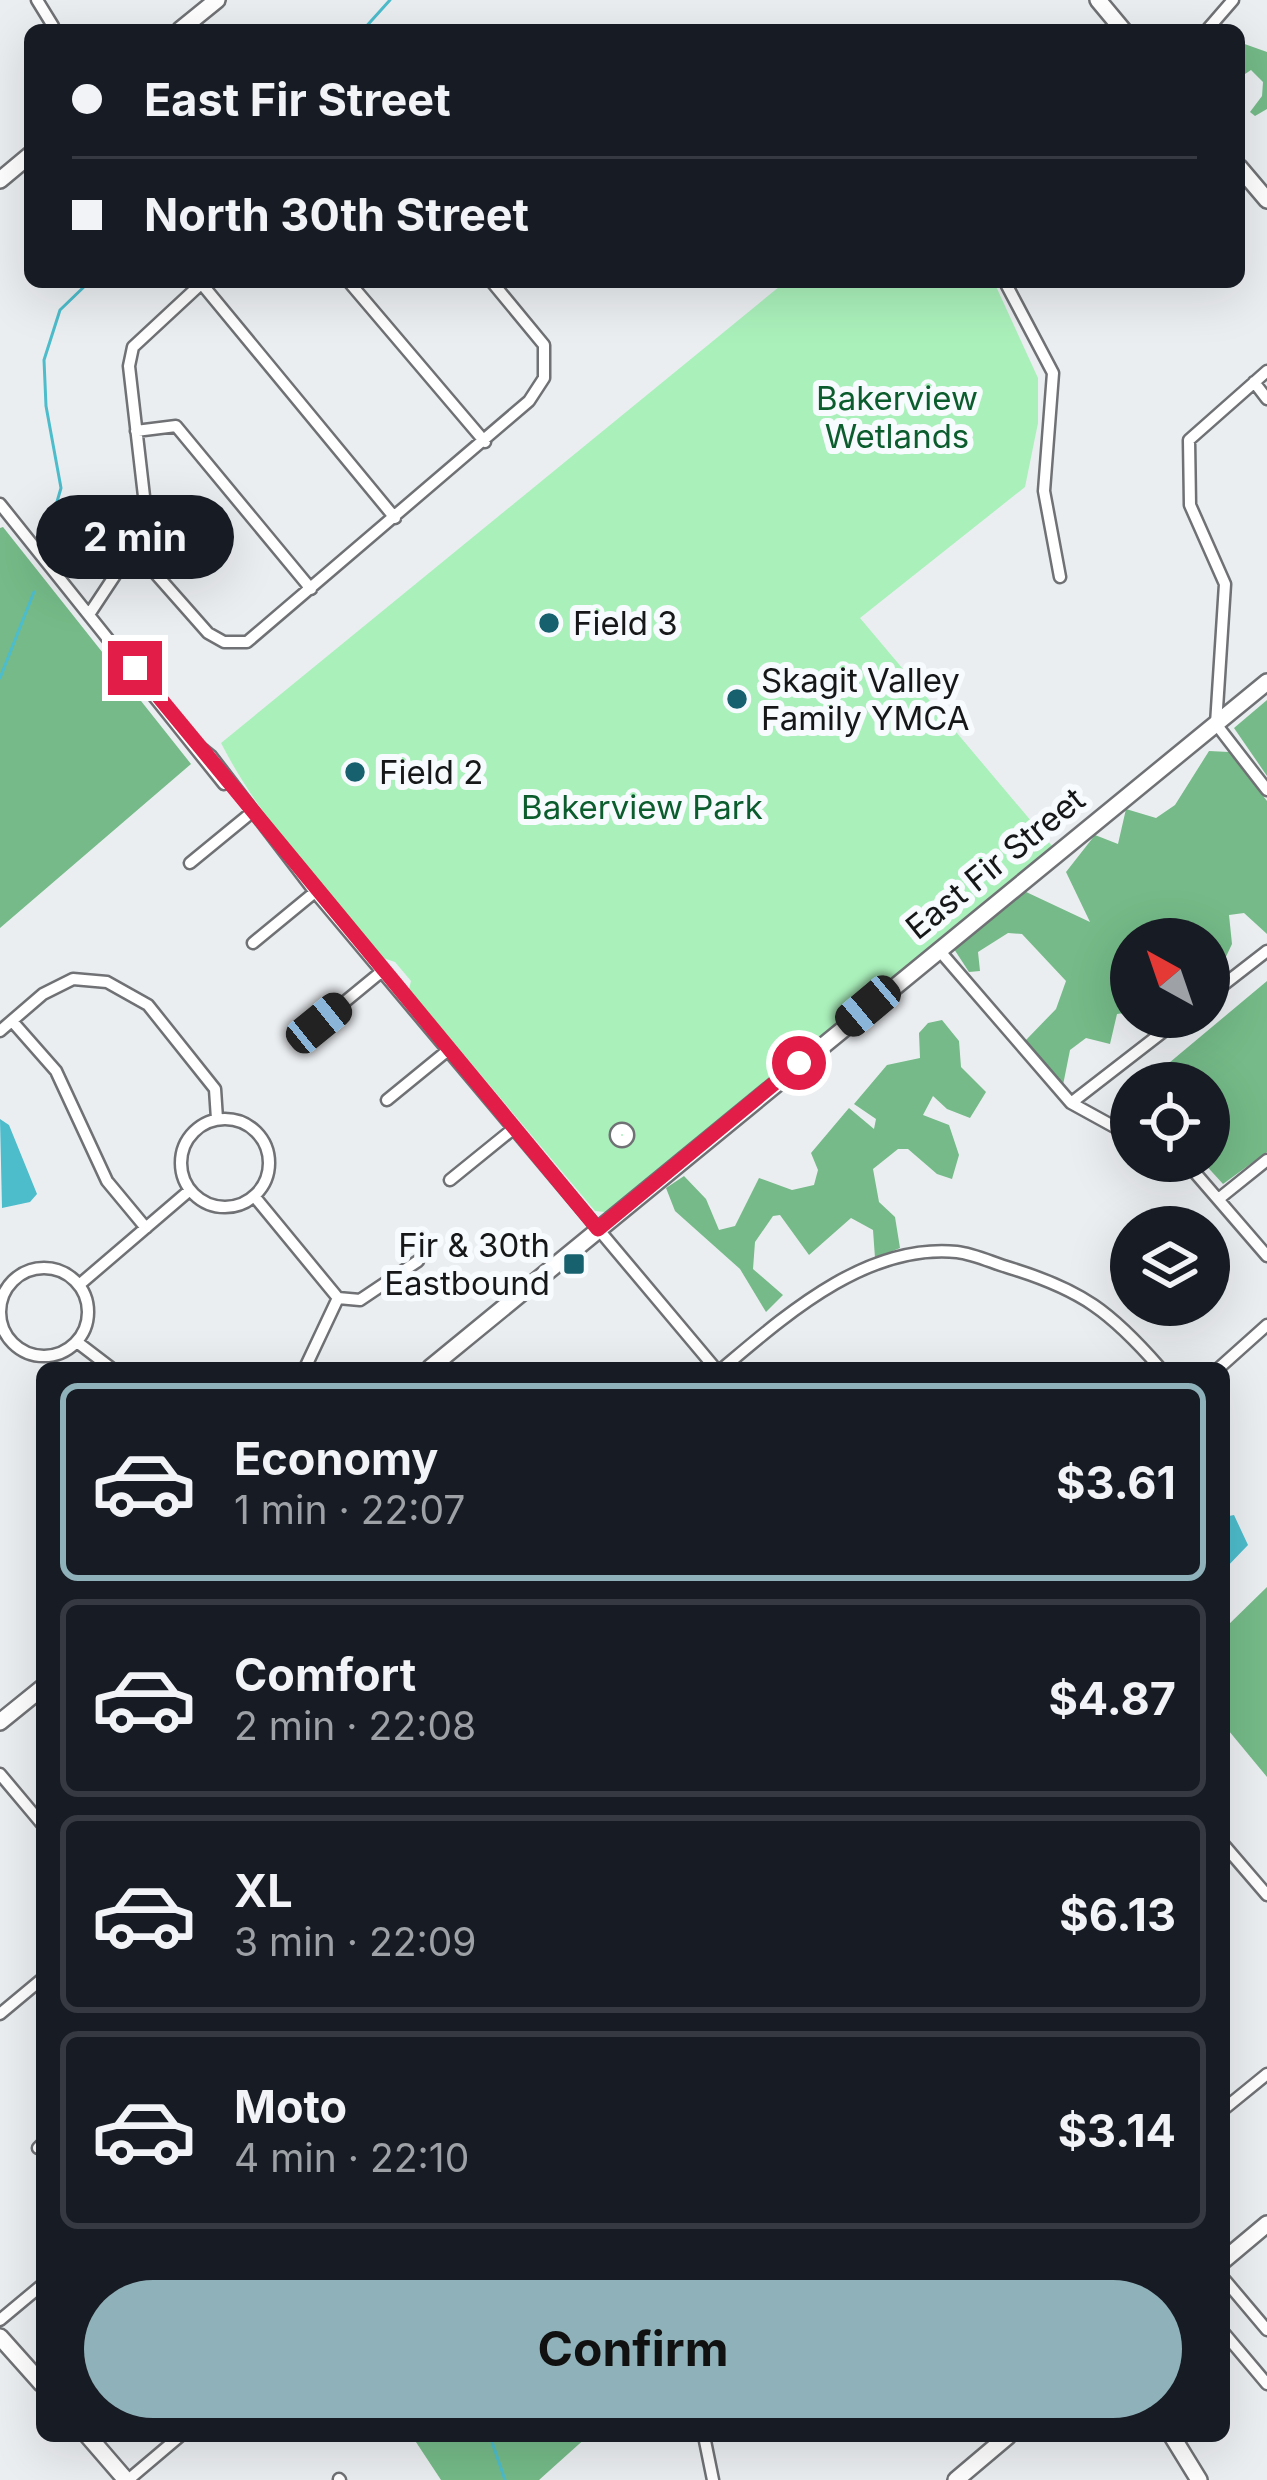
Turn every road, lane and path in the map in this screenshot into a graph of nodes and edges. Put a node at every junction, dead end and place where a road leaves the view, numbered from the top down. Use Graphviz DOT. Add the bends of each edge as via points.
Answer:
graph roads {
  1 [pos="217,0"];
  2 [pos="1098,0"];
  3 [pos="1233,0"];
  4 [pos="188,24"];
  5 [pos="1118,24"];
  6 [pos="1212,24"];
  7 [pos="24,160"];
  8 [pos="1245,173"];
  9 [pos="0,180"];
  10 [pos="1267,200"];
  11 [pos="197,288"];
  12 [pos="206,288"];
  13 [pos="354,288"];
  14 [pos="497,288"];
  15 [pos="1008,288"];
  16 [pos="1267,371"];
  17 [pos="1254,382"];
  18 [pos="1267,399"];
  19 [pos="136,431"];
  20 [pos="485,442"];
  21 [pos="0,504"];
  22 [pos="395,518"];
  23 [pos="133,548"];
  24 [pos="1060,578"];
  25 [pos="311,589"];
  26 [pos="90,614"];
  27 [pos="1267,682"];
  28 [pos="1216,724"];
  29 [pos="1267,790"];
  30 [pos="251,813"];
  31 [pos="190,863"];
  32 [pos="315,892"];
  33 [pos="253,943"];
  34 [pos="938,949"];
  35 [pos="1267,952"];
  36 [pos="381,972"];
  37 [pos="1230,980"];
  38 [pos="12,1021"];
  39 [pos="319,1023"];
  40 [pos="0,1031"];
  41 [pos="1155,1038"];
  42 [pos="447,1051"];
  43 [pos="387,1100"];
  44 [pos="1071,1103"];
  45 [pos="218,1119"];
  46 [pos="1110,1124"];
  47 [pos="513,1129"];
  48 [pos="1267,1160"];
  49 [pos="450,1180"];
  50 [pos="1205,1182"];
  51 [pos="190,1190"];
  52 [pos="254,1196"];
  53 [pos="1221,1198"];
  54 [pos="146,1228"];
  55 [pos="598,1229"];
  56 [pos="1267,1256"];
  57 [pos="418,1261"];
  58 [pos="79,1286"];
  59 [pos="338,1298"];
  60 [pos="1267,1325"];
  61 [pos="77,1342"];
  62 [pos="103,1362"];
  63 [pos="308,1362"];
  64 [pos="437,1362"];
  65 [pos="714,1362"];
  66 [pos="727,1362"];
  67 [pos="1155,1362"];
  68 [pos="1226,1362"];
  69 [pos="36,1693"];
  70 [pos="0,1722"];
  71 [pos="0,1774"];
  72 [pos="36,1817"];
  73 [pos="1230,1852"];
  74 [pos="1267,1895"];
  75 [pos="36,1984"];
  76 [pos="0,2014"];
  77 [pos="1267,2074"];
  78 [pos="1230,2104"];
  79 [pos="1267,2224"];
  80 [pos="1230,2255"];
  81 [pos="1230,2285"];
  82 [pos="36,2289"];
  83 [pos="0,2320"];
  84 [pos="1267,2330"];
  85 [pos="0,2337"];
  86 [pos="1230,2340"];
  87 [pos="36,2377"];
  88 [pos="1267,2384"];
  89 [pos="93,2442"];
  90 [pos="173,2442"];
  91 [pos="705,2442"];
  92 [pos="1001,2442"];
  93 [pos="1176,2442"];
  94 [pos="127,2480"];
  95 [pos="712,2480"];
  96 [pos="956,2480"];
  97 [pos="1199,2480"];
  1 -- 4 [label="street"];
  2 -- 5 [label="street"];
  3 -- 6 [label="street"];
  7 -- 9 [label="street"];
  8 -- 10 [label="street"];
  11 -- 19 [label="street" via="133,347"];
  12 -- 22 [label="street"];
  13 -- 20 [label="street"];
  14 -- 20 [label="street" via="544,345 544,378"];
  15 -- 24 [label="street" via="1053,373 1044,490"];
  16 -- 17 [label="street"];
  17 -- 18 [label="street"];
  17 -- 28 [label="street" via="1190,440 1186,464 1190,505 1225,584"];
  19 -- 23 [label="street" via="145,505"];
  19 -- 25 [label="street" via="176,427"];
  20 -- 22 [label="street"];
  21 -- 26 [label="street"];
  22 -- 25 [label="street"];
  23 -- 25 [label="street" via="224,642 248,641"];
  23 -- 26 [label="street"];
  26 -- 30 [label="street"];
  27 -- 28 [label="street, East Fir Street"];
  28 -- 29 [label="street"];
  28 -- 34 [label="street, East Fir Street"];
  30 -- 31 [label="street"];
  30 -- 32 [label="street"];
  32 -- 33 [label="street"];
  32 -- 36 [label="street"];
  34 -- 44 [label="street"];
  34 -- 55 [label="street, East Fir Street"];
  35 -- 37 [label="street"];
  36 -- 39 [label="street"];
  36 -- 42 [label="street"];
  38 -- 40 [label="street"];
  38 -- 45 [label="street" via="73,979 107,982 148,1005 215,1088"];
  38 -- 54 [label="street" via="56,1070 107,1181"];
  41 -- 44 [label="street"];
  42 -- 43 [label="street"];
  42 -- 47 [label="street"];
  44 -- 46 [label="street"];
  45 -- 51 [label="street" via="184,1147"];
  45 -- 52 [label="street" via="245,1124 265,1144 268,1172"];
  47 -- 49 [label="street"];
  47 -- 55 [label="street"];
  48 -- 53 [label="street"];
  50 -- 53 [label="street"];
  51 -- 52 [label="street" via="220,1207"];
  51 -- 54 [label="street"];
  52 -- 59 [label="street"];
  53 -- 56 [label="street"];
  54 -- 58 [label="street"];
  55 -- 64 [label="street, East Fir Street"];
  55 -- 65 [label="street"];
  57 -- 59 [label="street" via="360,1300"];
  58 -- 61 [label="street" via="87,1324"];
  58 -- 61 [label="street" via="66,1274 33,1270 17,1277 0,1306 1,1325 25,1353 44,1357"];
  59 -- 63 [label="street"];
  60 -- 68 [label="street"];
  61 -- 62 [label="street"];
  66 -- 67 [label="street" via="810,1297 905,1254 960,1252 1084,1293"];
  69 -- 70 [label="street"];
  71 -- 72 [label="street"];
  73 -- 74 [label="street"];
  75 -- 76 [label="street"];
  77 -- 78 [label="street"];
  79 -- 80 [label="street"];
  81 -- 84 [label="street"];
  82 -- 83 [label="street"];
  85 -- 87 [label="street"];
  86 -- 88 [label="street"];
  89 -- 94 [label="street"];
  90 -- 94 [label="street"];
  91 -- 95 [label="street"];
  92 -- 96 [label="street"];
  93 -- 97 [label="street"];
}
